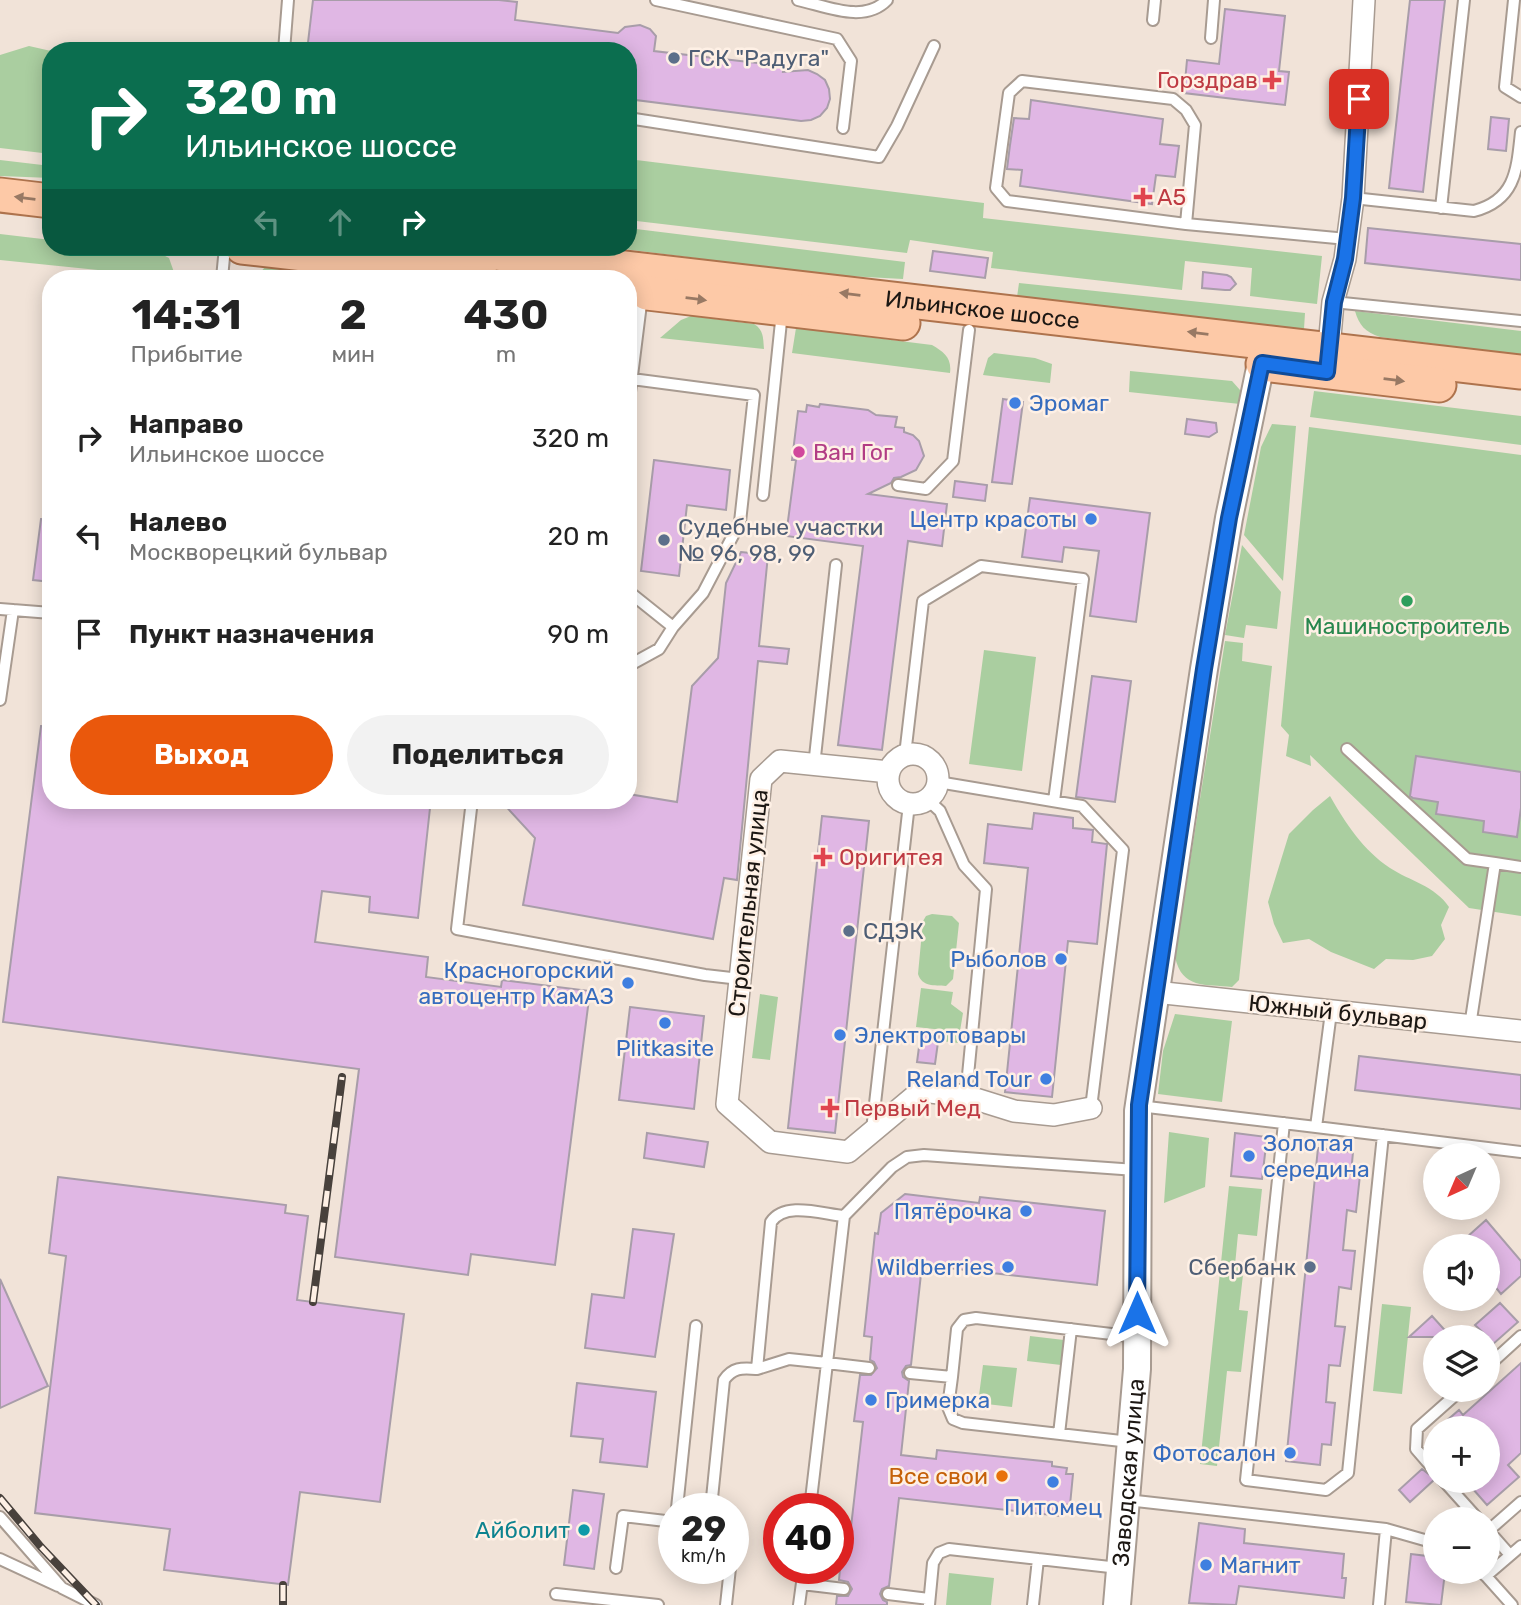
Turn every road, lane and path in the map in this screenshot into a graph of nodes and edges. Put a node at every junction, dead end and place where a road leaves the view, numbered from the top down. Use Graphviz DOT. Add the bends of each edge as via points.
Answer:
graph roads {
  1 [pos="288,0"];
  2 [pos="656,0"];
  3 [pos="798,0"];
  4 [pos="887,0"];
  5 [pos="1155,0"];
  6 [pos="1214,0"];
  7 [pos="1364,0"];
  8 [pos="1464,0"];
  9 [pos="1514,0"];
  10 [pos="1153,20"];
  11 [pos="1211,38"];
  12 [pos="285,42"];
  13 [pos="934,47"];
  14 [pos="1521,97"];
  15 [pos="637,119"];
  16 [pos="843,128"];
  17 [pos="1521,132"];
  18 [pos="1519,176"];
  19 [pos="0,195"];
  20 [pos="1353,198"];
  21 [pos="42,200"];
  22 [pos="1441,208"];
  23 [pos="0,218"];
  24 [pos="42,223"];
  25 [pos="1186,224"];
  26 [pos="1347,239"];
  27 [pos="322,256"];
  28 [pos="514,256"];
  29 [pos="448,270"];
  30 [pos="624,270"];
  31 [pos="637,272"];
  32 [pos="637,292"];
  33 [pos="1334,302"];
  34 [pos="782,309"];
  35 [pos="1521,321"];
  36 [pos="968,330"];
  37 [pos="1264,352"];
  38 [pos="1328,360"];
  39 [pos="1521,372"];
  40 [pos="637,380"];
  41 [pos="1521,395"];
  42 [pos="898,485"];
  43 [pos="763,495"];
  44 [pos="836,565"];
  45 [pos="637,598"];
  46 [pos="0,609"];
  47 [pos="13,610"];
  48 [pos="42,613"];
  49 [pos="673,627"];
  50 [pos="637,661"];
  51 [pos="0,700"];
  52 [pos="1347,749"];
  53 [pos="905,755"];
  54 [pos="814,766"];
  55 [pos="889,772"];
  56 [pos="925,795"];
  57 [pos="1054,801"];
  58 [pos="471,809"];
  59 [pos="1494,863"];
  60 [pos="1521,867"];
  61 [pos="740,979"];
  62 [pos="1155,992"];
  63 [pos="1331,1012"];
  64 [pos="1470,1026"];
  65 [pos="1521,1031"];
  66 [pos="966,1096"];
  67 [pos="1139,1105"];
  68 [pos="1091,1108"];
  69 [pos="1284,1123"];
  70 [pos="1316,1127"];
  71 [pos="871,1133"];
  72 [pos="1384,1135"];
  73 [pos="1521,1152"];
  74 [pos="1139,1171"];
  75 [pos="844,1216"];
  76 [pos="695,1326"];
  77 [pos="1071,1329"];
  78 [pos="1521,1336"];
  79 [pos="1137,1337"];
  80 [pos="1500,1355"];
  81 [pos="827,1363"];
  82 [pos="869,1368"];
  83 [pos="757,1369"];
  84 [pos="911,1373"];
  85 [pos="952,1377"];
  86 [pos="1447,1402"];
  87 [pos="1432,1416"];
  88 [pos="1423,1424"];
  89 [pos="1059,1434"];
  90 [pos="1131,1442"];
  91 [pos="1423,1457"];
  92 [pos="678,1493"];
  93 [pos="713,1493"];
  94 [pos="812,1493"];
  95 [pos="1455,1493"];
  96 [pos="1126,1500"];
  97 [pos="1521,1502"];
  98 [pos="1467,1507"];
  99 [pos="0,1517"];
  100 [pos="658,1520"];
  101 [pos="1500,1520"];
  102 [pos="1386,1529"];
  103 [pos="1423,1539"];
  104 [pos="1500,1544"];
  105 [pos="1521,1546"];
  106 [pos="1510,1555"];
  107 [pos="0,1559"];
  108 [pos="1038,1559"];
  109 [pos="1500,1562"];
  110 [pos="616,1568"];
  111 [pos="1119,1568"];
  112 [pos="728,1584"];
  113 [pos="802,1584"];
  114 [pos="1493,1584"];
  115 [pos="62,1588"];
  116 [pos="844,1589"];
  117 [pos="556,1594"];
  118 [pos="888,1594"];
  119 [pos="929,1602"];
  120 [pos="96,1605"];
  121 [pos="658,1605"];
  122 [pos="726,1605"];
  123 [pos="799,1605"];
  124 [pos="1033,1605"];
  125 [pos="1117,1605"];
  126 [pos="1378,1605"];
  127 [pos="1512,1605"];
  1 -- 12 [label="lane"];
  2 -- 16 [label="lane" via="837,39 851,61"];
  3 -- 4 [label="lane" via="859,13"];
  5 -- 10 [label="lane"];
  6 -- 11 [label="lane"];
  7 -- 20 [label="street"];
  8 -- 22 [label="lane"];
  9 -- 14 [label="lane" via="1505,87"];
  13 -- 15 [label="lane" via="879,157"];
  17 -- 18 [label="lane"];
  18 -- 22 [label="lane" via="1487,208"];
  21 -- 19 [label="main road, one-way"];
  20 -- 22 [label="lane"];
  20 -- 26 [label="street"];
  23 -- 24 [label="main road"];
  25 -- 25 [label="lane" via="1007,201 996,188 1009,93 1022,81 1173,99 1195,125"];
  25 -- 26 [label="lane"];
  26 -- 33 [label="street"];
  27 -- 29 [label="main road"];
  30 -- 28 [label="main road, Ильинское шоссе, one-way"];
  37 -- 31 [label="main road, Ильинское шоссе, one-way"];
  32 -- 34 [label="main road, Ильинское шоссе, one-way"];
  33 -- 35 [label="lane"];
  33 -- 38 [label="street"];
  34 -- 36 [label="main road, Ильинское шоссе"];
  34 -- 43 [label="lane"];
  36 -- 37 [label="main road, Ильинское шоссе"];
  36 -- 42 [label="lane" via="954,461 926,489"];
  37 -- 38 [label="main road, Ильинское шоссе"];
  37 -- 62 [label="street, Заводская улица" via="1227,531"];
  38 -- 39 [label="main road, Ильинское шоссе"];
  38 -- 41 [label="main road, Ильинское шоссе, one-way"];
  40 -- 49 [label="lane" via="754,395 740,522 703,593"];
  44 -- 54 [label="lane"];
  45 -- 49 [label="lane"];
  46 -- 47 [label="lane"];
  47 -- 48 [label="lane"];
  47 -- 51 [label="lane"];
  49 -- 50 [label="lane" via="659,649"];
  52 -- 59 [label="lane" via="1467,859"];
  53 -- 55 [label="street"];
  53 -- 56 [label="street" via="928,759 937,771"];
  53 -- 57 [label="lane" via="923,601 981,566 1083,579"];
  54 -- 55 [label="street, Строительная улица"];
  54 -- 61 [label="street, Строительная улица" via="780,761 761,779"];
  55 -- 56 [label="street" via="892,794 898,800"];
  56 -- 57 [label="lane"];
  56 -- 66 [label="lane" via="940,811 964,865 986,889"];
  56 -- 71 [label="lane"];
  57 -- 68 [label="lane" via="1082,806 1123,850"];
  58 -- 61 [label="lane" via="457,929"];
  59 -- 60 [label="lane"];
  59 -- 64 [label="lane"];
  61 -- 71 [label="street, Строительная улица" via="727,1104 770,1142 848,1152"];
  62 -- 63 [label="street, Южный бульвар"];
  62 -- 67 [label="street, Заводская улица"];
  63 -- 64 [label="street, Южный бульвар"];
  63 -- 70 [label="lane"];
  64 -- 65 [label="street, Южный бульвар"];
  66 -- 68 [label="street" via="1014,1111 1054,1115"];
  66 -- 71 [label="street" via="921,1091"];
  67 -- 69 [label="lane"];
  67 -- 74 [label="street, Заводская улица"];
  69 -- 70 [label="lane"];
  69 -- 72 [label="lane" via="1246,1480 1326,1490 1348,1473"];
  70 -- 72 [label="lane"];
  72 -- 73 [label="lane"];
  74 -- 75 [label="lane" via="907,1157"];
  74 -- 79 [label="street, Заводская улица"];
  75 -- 81 [label="lane"];
  75 -- 83 [label="lane" via="786,1210 776,1214"];
  76 -- 92 [label="lane"];
  77 -- 79 [label="lane"];
  77 -- 85 [label="lane" via="964,1320 957,1329"];
  77 -- 89 [label="lane"];
  78 -- 80 [label="lane"];
  79 -- 90 [label="street, Заводская улица"];
  81 -- 82 [label="lane"];
  81 -- 83 [label="lane" via="789,1359"];
  81 -- 94 [label="lane"];
  83 -- 93 [label="lane" via="740,1368 724,1380"];
  84 -- 85 [label="lane"];
  85 -- 89 [label="lane" via="948,1407 953,1419"];
  86 -- 87 [label="lane"];
  88 -- 91 [label="lane" via="1417,1429 1416,1449"];
  89 -- 90 [label="lane"];
  90 -- 96 [label="street, Заводская улица"];
  95 -- 98 [label="lane"];
  96 -- 102 [label="lane"];
  96 -- 111 [label="street, Заводская улица"];
  97 -- 101 [label="lane"];
  99 -- 115 [label="lane"];
  100 -- 110 [label="lane" via="623,1516"];
  102 -- 103 [label="lane"];
  102 -- 126 [label="lane"];
  104 -- 106 [label="lane"];
  105 -- 106 [label="lane"];
  106 -- 109 [label="lane"];
  107 -- 115 [label="lane"];
  108 -- 111 [label="lane"];
  108 -- 119 [label="lane" via="949,1549 939,1553 933,1563"];
  108 -- 124 [label="lane"];
  111 -- 125 [label="street, Заводская улица"];
  112 -- 122 [label="lane"];
  113 -- 116 [label="lane"];
  113 -- 123 [label="lane"];
  114 -- 127 [label="lane"];
  115 -- 120 [label="lane"];
  117 -- 121 [label="lane"];
  118 -- 119 [label="lane"];
}
